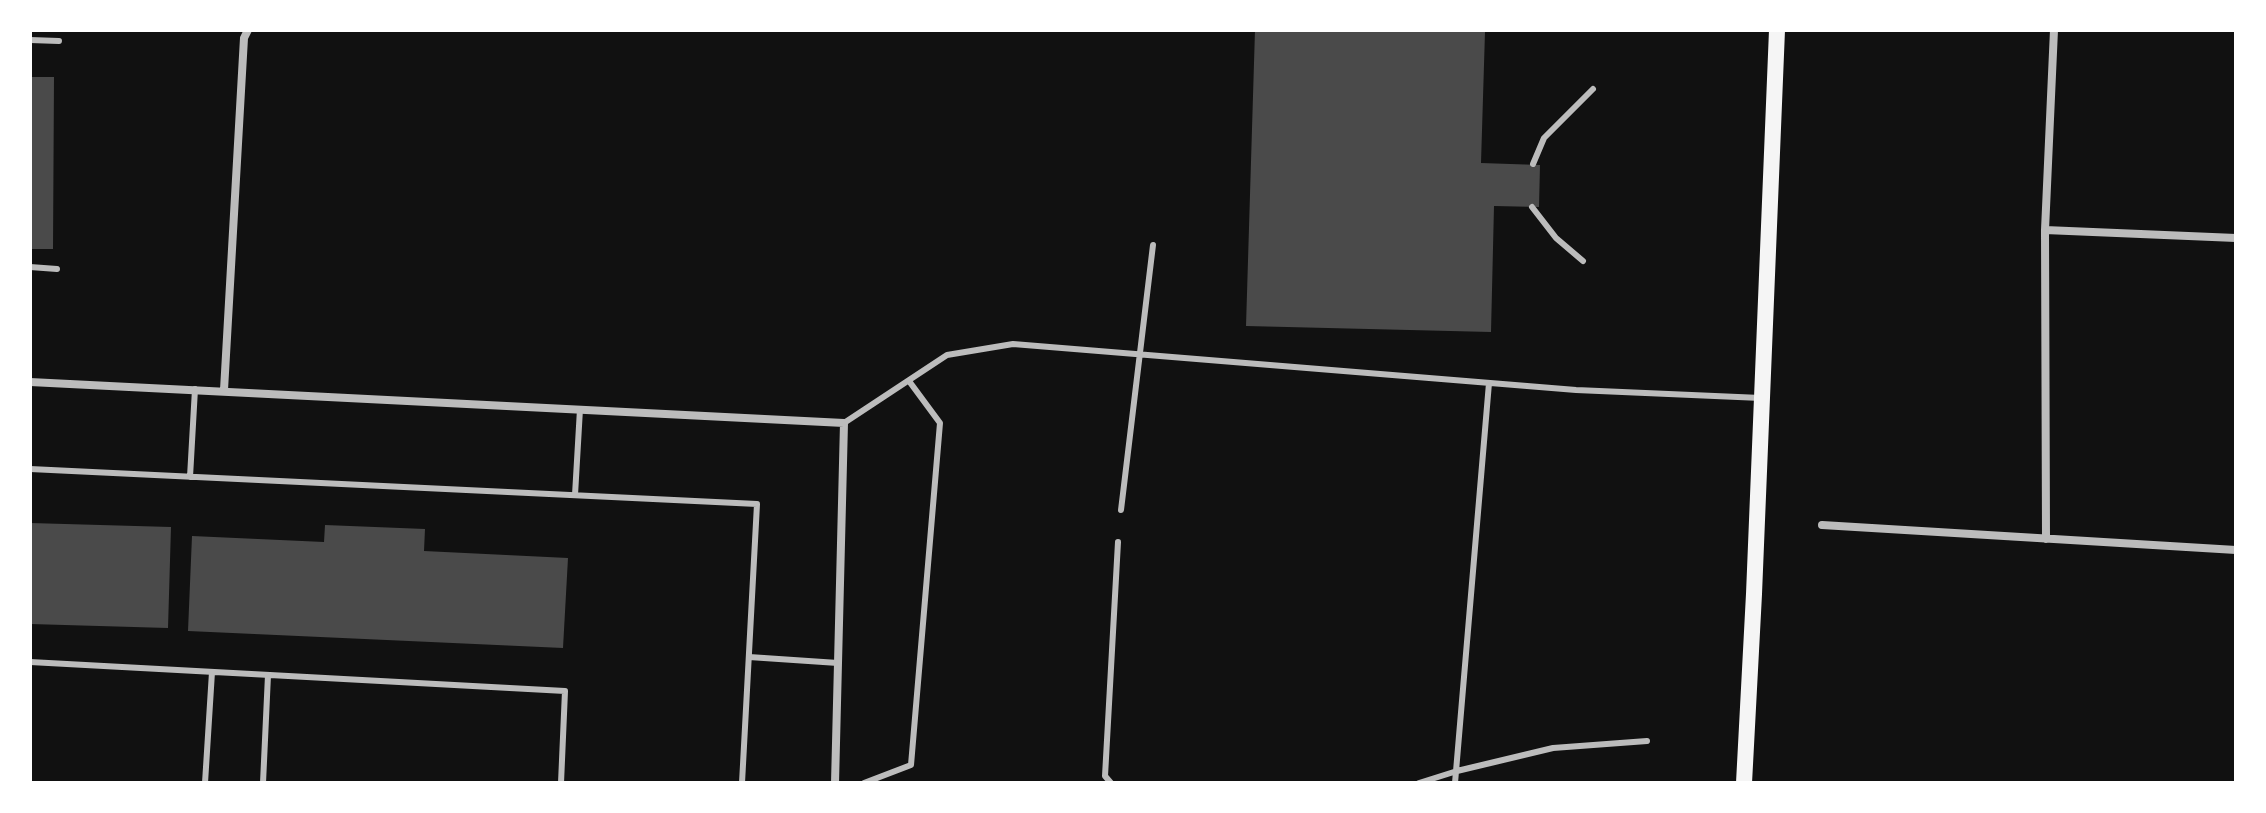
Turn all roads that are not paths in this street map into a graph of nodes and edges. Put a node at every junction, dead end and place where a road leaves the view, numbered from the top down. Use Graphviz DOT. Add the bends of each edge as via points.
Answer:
graph roads {
  1 [pos="248,30"];
  2 [pos="1777,30"];
  3 [pos="2054,30"];
  4 [pos="30,40"];
  5 [pos="59,41"];
  6 [pos="1593,89"];
  7 [pos="1533,164"];
  8 [pos="1532,207"];
  9 [pos="2045,230"];
  10 [pos="2236,238"];
  11 [pos="1153,245"];
  12 [pos="1583,261"];
  13 [pos="30,267"];
  14 [pos="57,269"];
  15 [pos="1141,353"];
  16 [pos="909,381"];
  17 [pos="30,382"];
  18 [pos="1489,383"];
  19 [pos="195,389"];
  20 [pos="224,390"];
  21 [pos="1761,398"];
  22 [pos="580,409"];
  23 [pos="844,423"];
  24 [pos="30,469"];
  25 [pos="190,477"];
  26 [pos="575,495"];
  27 [pos="1121,510"];
  28 [pos="1822,525"];
  29 [pos="2046,539"];
  30 [pos="1118,542"];
  31 [pos="2236,550"];
  32 [pos="749,657"];
  33 [pos="30,662"];
  34 [pos="838,663"];
  35 [pos="212,672"];
  36 [pos="268,675"];
  37 [pos="1647,741"];
  38 [pos="1457,771"];
  39 [pos="205,783"];
  40 [pos="263,783"];
  41 [pos="561,783"];
  42 [pos="742,783"];
  43 [pos="835,783"];
  44 [pos="864,783"];
  45 [pos="1111,783"];
  46 [pos="1419,783"];
  47 [pos="1455,783"];
  48 [pos="1744,783"];
  1 -- 20 [label="street"];
  2 -- 21 [label="main road"];
  3 -- 9 [label="street"];
  4 -- 5 [label="lane"];
  6 -- 7 [label="lane" via="1544,138"];
  8 -- 12 [label="lane"];
  9 -- 10 [label="street"];
  9 -- 29 [label="street"];
  11 -- 15 [label="lane"];
  13 -- 14 [label="lane"];
  15 -- 16 [label="lane" via="1013,344 947,355"];
  15 -- 18 [label="lane"];
  15 -- 27 [label="lane"];
  16 -- 23 [label="lane"];
  16 -- 44 [label="lane" via="940,423 911,765"];
  17 -- 19 [label="street"];
  18 -- 21 [label="lane"];
  18 -- 38 [label="lane"];
  19 -- 20 [label="street"];
  19 -- 25 [label="lane"];
  20 -- 22 [label="street"];
  21 -- 48 [label="main road"];
  22 -- 23 [label="street"];
  22 -- 26 [label="lane"];
  23 -- 34 [label="street"];
  24 -- 25 [label="lane"];
  25 -- 26 [label="lane"];
  26 -- 32 [label="lane" via="757,504"];
  28 -- 29 [label="street"];
  29 -- 31 [label="street"];
  30 -- 45 [label="lane" via="1105,776"];
  32 -- 34 [label="lane"];
  32 -- 42 [label="lane"];
  33 -- 35 [label="lane"];
  34 -- 43 [label="street"];
  35 -- 36 [label="lane"];
  35 -- 39 [label="lane"];
  36 -- 40 [label="lane"];
  36 -- 41 [label="lane" via="565,691"];
  37 -- 38 [label="lane" via="1553,748"];
  38 -- 46 [label="lane"];
  38 -- 47 [label="lane"];
}
